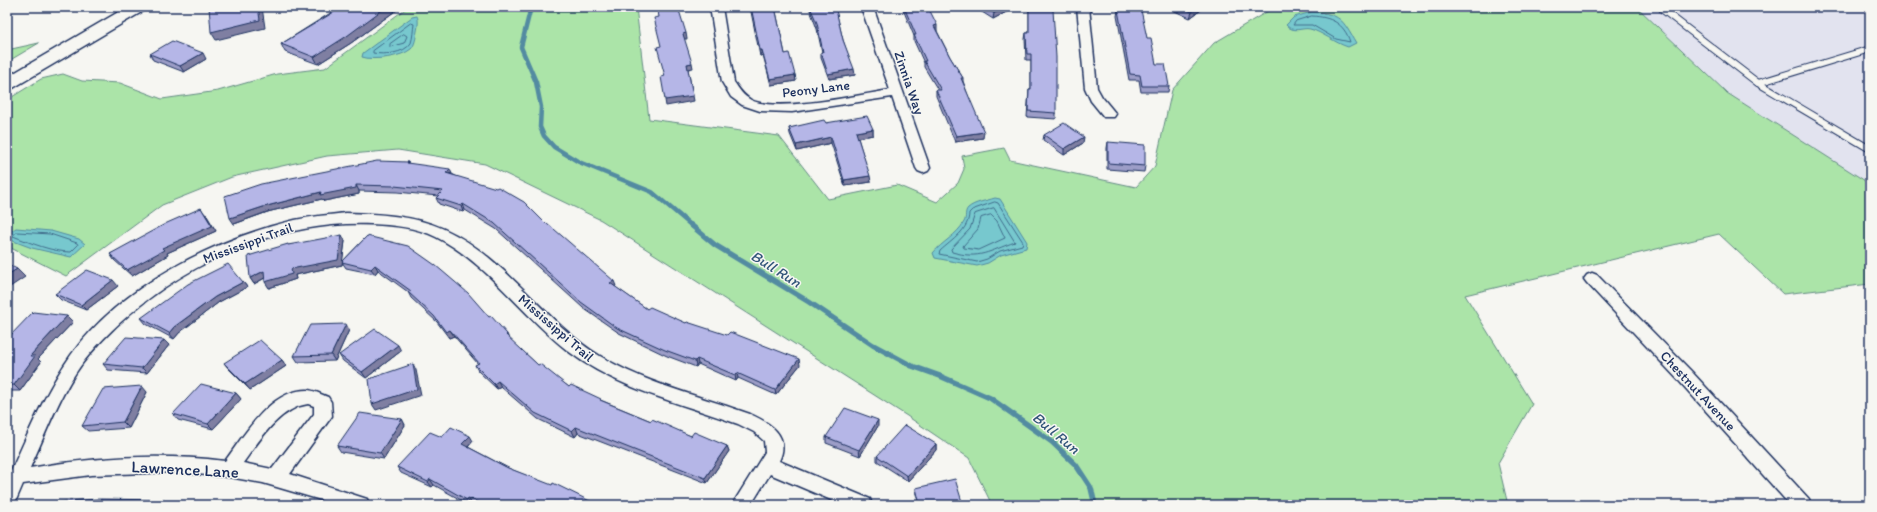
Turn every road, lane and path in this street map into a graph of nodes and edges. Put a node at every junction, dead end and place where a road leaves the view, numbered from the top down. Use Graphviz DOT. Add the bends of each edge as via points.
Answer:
graph roads {
  1 [pos="140,7"];
  2 [pos="716,7"];
  3 [pos="867,7"];
  4 [pos="1083,7"];
  5 [pos="1671,7"];
  6 [pos="1870,49"];
  7 [pos="1758,83"];
  8 [pos="7,84"];
  9 [pos="896,93"];
  10 [pos="1109,114"];
  11 [pos="1870,149"];
  12 [pos="923,168"];
  13 [pos="1592,279"];
  14 [pos="770,458"];
  15 [pos="229,469"];
  16 [pos="276,478"];
  17 [pos="12,479"];
  18 [pos="7,500"];
  19 [pos="360,505"];
  20 [pos="741,505"];
  21 [pos="863,505"];
  22 [pos="1802,505"];
  1 -- 8 [label="main road"];
  2 -- 9 [label="street, Peony Lane" via="728,82 746,101 765,107 786,109"];
  3 -- 9 [label="street, Zinnia Way"];
  4 -- 10 [label="street" via="1091,88"];
  5 -- 7 [label="lane" via="1663,10"];
  6 -- 7 [label="lane"];
  7 -- 11 [label="lane"];
  9 -- 12 [label="street, Zinnia Way"];
  13 -- 22 [label="street, Chestnut Avenue" via="1686,377"];
  14 -- 17 [label="street, Mississippi Trail" via="773,440 766,431 624,375 593,360 565,339 472,253 451,239 406,222 348,218 318,221 283,229 229,247 153,286 127,306 104,327 68,372"];
  14 -- 20 [label="street"];
  14 -- 21 [label="street"];
  15 -- 16 [label="street, Lawrence Lane"];
  15 -- 16 [label="street" via="269,415 294,400 316,397 322,402 323,416"];
  15 -- 17 [label="street, Lawrence Lane" via="184,465 121,465"];
  16 -- 19 [label="street, Lawrence Lane"];
  17 -- 18 [label="street, Mississippi Trail"];
}
